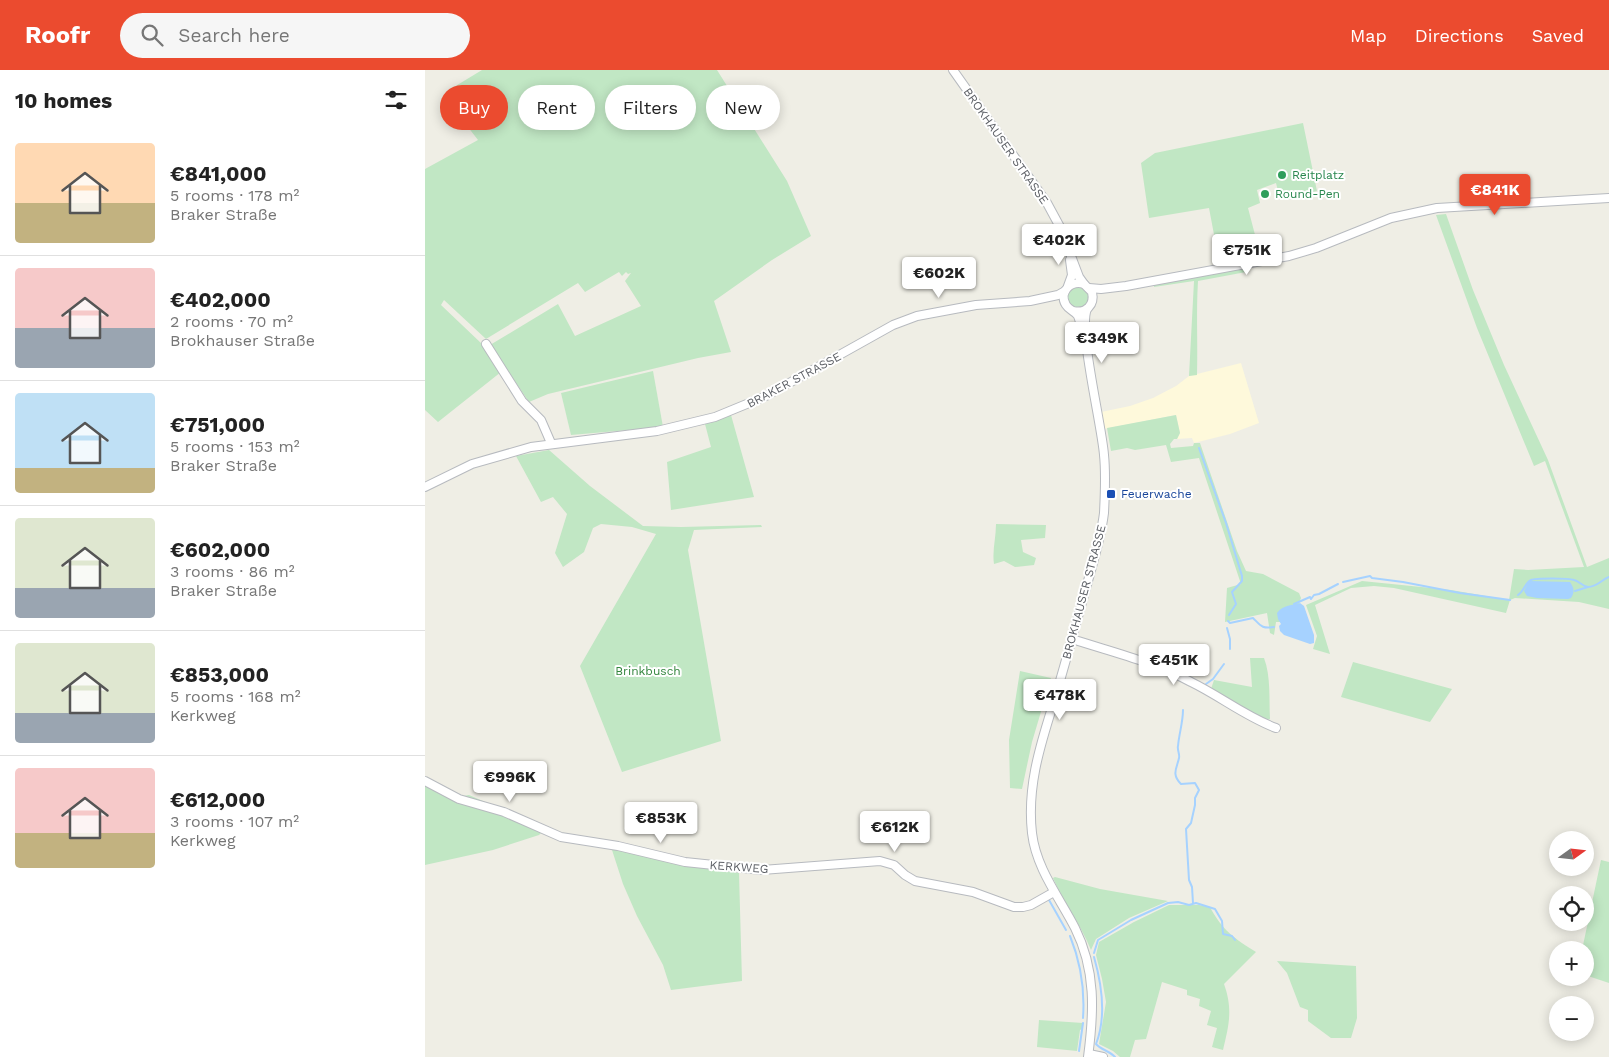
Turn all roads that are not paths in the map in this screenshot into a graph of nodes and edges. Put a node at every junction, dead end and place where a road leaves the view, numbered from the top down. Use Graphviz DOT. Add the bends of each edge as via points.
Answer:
graph roads {
  1 [pos="953,70"];
  2 [pos="1609,198"];
  3 [pos="1069,251"];
  4 [pos="1087,286"];
  5 [pos="1126,286"];
  6 [pos="1067,289"];
  7 [pos="1030,300"];
  8 [pos="1092,301"];
  9 [pos="1065,305"];
  10 [pos="1087,309"];
  11 [pos="1073,311"];
  12 [pos="487,344"];
  13 [pos="1088,351"];
  14 [pos="551,443"];
  15 [pos="425,487"];
  16 [pos="1072,639"];
  17 [pos="1276,728"];
  18 [pos="425,780"];
  19 [pos="1054,892"];
  20 [pos="1088,1056"];
  21 [pos="1103,1057"];
  1 -- 3 [label="street, BROKHAUSER STRASSE" via="1047,203"];
  2 -- 5 [label="street" via="1415,212 1378,222 1289,256"];
  3 -- 4 [label="street, BROKHAUSER STRASSE" via="1079,277"];
  3 -- 6 [label="street, BROKHAUSER STRASSE" via="1071,275"];
  4 -- 5 [label="street" via="1101,289"];
  4 -- 6 [label="street" via="1076,283"];
  4 -- 8 [label="street" via="1093,296"];
  5 -- 8 [label="street"];
  6 -- 7 [label="street, BRAKER STRASSE" via="1058,295"];
  6 -- 9 [label="street"];
  7 -- 9 [label="street, BRAKER STRASSE"];
  7 -- 14 [label="street, BRAKER STRASSE" via="952,309 905,320 766,396 706,420 657,431"];
  8 -- 10 [label="street"];
  9 -- 11 [label="street"];
  10 -- 11 [label="street"];
  10 -- 13 [label="street, BROKHAUSER STRASSE"];
  11 -- 13 [label="street, BROKHAUSER STRASSE" via="1078,317"];
  12 -- 14 [label="street" via="522,401 541,420"];
  13 -- 16 [label="street, BROKHAUSER STRASSE" via="1104,454 1105,497 1097,548"];
  14 -- 15 [label="street, BRAKER STRASSE" via="472,464"];
  16 -- 17 [label="street" via="1165,669 1263,724"];
  16 -- 19 [label="street, BROKHAUSER STRASSE" via="1039,753 1031,796 1033,835 1041,864"];
  18 -- 19 [label="street, KERKWEG" via="459,799 504,812 561,837 685,862 761,870 880,861 894,865 915,881 973,892 1019,908"];
  19 -- 20 [label="street, BROKHAUSER STRASSE" via="1076,930 1089,966 1093,1010"];
  20 -- 21 [label="street"];
}
